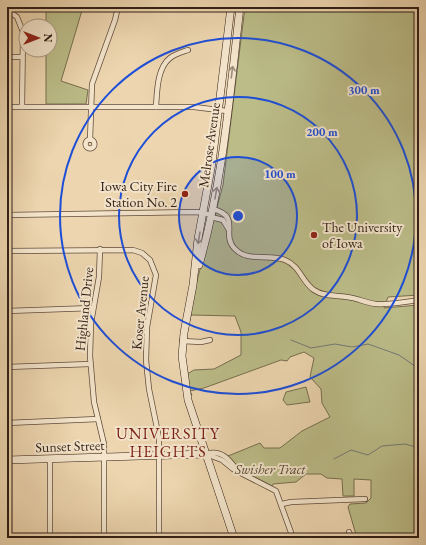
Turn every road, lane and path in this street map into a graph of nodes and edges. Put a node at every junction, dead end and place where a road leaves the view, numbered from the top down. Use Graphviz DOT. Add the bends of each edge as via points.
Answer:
graph roads {
  1 [pos="118,7"];
  2 [pos="230,7"];
  3 [pos="240,7"];
  4 [pos="7,10"];
  5 [pos="18,19"];
  6 [pos="188,50"];
  7 [pos="7,57"];
  8 [pos="18,57"];
  9 [pos="22,58"];
  10 [pos="7,107"];
  11 [pos="22,107"];
  12 [pos="90,107"];
  13 [pos="156,108"];
  14 [pos="218,110"];
  15 [pos="227,111"];
  16 [pos="90,140"];
  17 [pos="203,213"];
  18 [pos="212,214"];
  19 [pos="7,215"];
  20 [pos="229,230"];
  21 [pos="100,249"];
  22 [pos="7,250"];
  23 [pos="193,285"];
  24 [pos="419,300"];
  25 [pos="93,308"];
  26 [pos="7,311"];
  27 [pos="210,340"];
  28 [pos="182,341"];
  29 [pos="90,364"];
  30 [pos="7,367"];
  31 [pos="98,419"];
  32 [pos="7,423"];
  33 [pos="206,454"];
  34 [pos="159,456"];
  35 [pos="104,458"];
  36 [pos="7,460"];
  37 [pos="50,460"];
  38 [pos="365,500"];
  39 [pos="282,504"];
  40 [pos="349,532"];
  41 [pos="50,538"];
  42 [pos="104,538"];
  43 [pos="159,538"];
  44 [pos="234,538"];
  45 [pos="293,538"];
  46 [pos="351,538"];
  1 -- 12 [label="street" via="93,78"];
  2 -- 14 [label="main road, Melrose Avenue"];
  15 -- 3 [label="main road, Melrose Avenue, one-way"];
  4 -- 5 [label="street"];
  6 -- 13 [label="street" via="174,55 166,63 157,90"];
  7 -- 8 [label="street"];
  9 -- 11 [label="street"];
  10 -- 11 [label="street"];
  11 -- 12 [label="street"];
  12 -- 13 [label="street"];
  12 -- 16 [label="street"];
  13 -- 14 [label="street" via="194,107"];
  14 -- 15 [label="street"];
  14 -- 17 [label="main road, Melrose Avenue"];
  18 -- 15 [label="main road, Melrose Avenue, one-way"];
  17 -- 18 [label="street"];
  17 -- 19 [label="street"];
  17 -- 23 [label="main road, Melrose Avenue, one-way"];
  18 -- 20 [label="street" via="223,220"];
  18 -- 20 [label="street" via="223,212 230,220"];
  18 -- 23 [label="main road, Melrose Avenue"];
  20 -- 24 [label="street" via="231,243 238,252 246,256 278,258 289,262 298,269 312,288 323,294 377,304"];
  21 -- 22 [label="street, Koser Avenue"];
  21 -- 25 [label="street, Highland Drive" via="99,277"];
  21 -- 34 [label="street, Koser Avenue" via="138,251 150,260 155,271 156,281 146,336 146,360 149,390 159,431"];
  23 -- 28 [label="main road, Melrose Avenue"];
  25 -- 26 [label="street"];
  25 -- 29 [label="street, Highland Drive"];
  27 -- 28 [label="street"];
  28 -- 33 [label="main road, Melrose Avenue" via="185,386"];
  29 -- 30 [label="street"];
  29 -- 31 [label="street, Highland Drive" via="92,394"];
  31 -- 32 [label="street"];
  31 -- 35 [label="street, Highland Drive" via="103,438"];
  33 -- 34 [label="main road, Sunset Street"];
  33 -- 39 [label="street, Sunset Street" via="222,460 230,468 274,490"];
  33 -- 44 [label="main road, Melrose Avenue"];
  34 -- 35 [label="main road, Sunset Street"];
  34 -- 43 [label="street, Koser Avenue"];
  35 -- 37 [label="main road, Sunset Street"];
  35 -- 42 [label="street, Highland Drive"];
  36 -- 37 [label="main road, Sunset Street"];
  37 -- 41 [label="street"];
  38 -- 39 [label="street"];
  39 -- 45 [label="street, Sunset Street"];
  40 -- 46 [label="street"];
}
